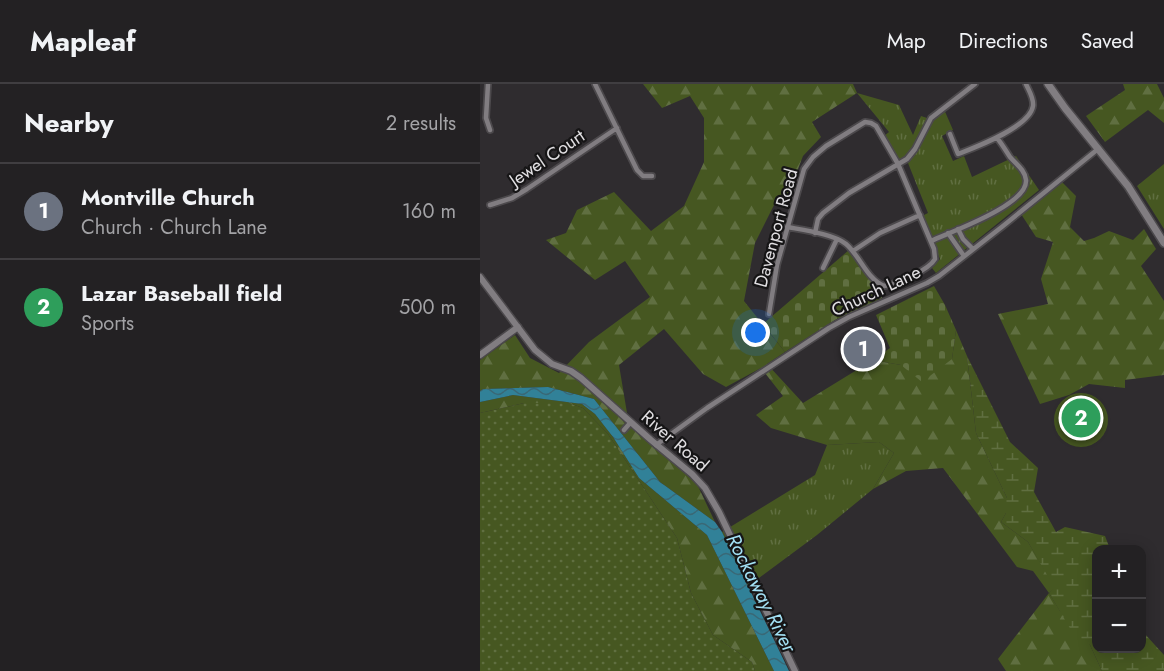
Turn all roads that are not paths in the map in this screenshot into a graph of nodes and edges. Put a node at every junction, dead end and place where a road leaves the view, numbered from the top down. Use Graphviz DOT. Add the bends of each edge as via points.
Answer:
graph roads {
  1 [pos="488,84"];
  2 [pos="595,84"];
  3 [pos="975,84"];
  4 [pos="1026,84"];
  5 [pos="1048,84"];
  6 [pos="617,128"];
  7 [pos="490,130"];
  8 [pos="950,134"];
  9 [pos="997,138"];
  10 [pos="1098,148"];
  11 [pos="898,164"];
  12 [pos="652,176"];
  13 [pos="490,206"];
  14 [pos="920,215"];
  15 [pos="787,227"];
  16 [pos="958,229"];
  17 [pos="815,233"];
  18 [pos="948,233"];
  19 [pos="837,239"];
  20 [pos="931,240"];
  21 [pos="1164,243"];
  22 [pos="973,249"];
  23 [pos="853,251"];
  24 [pos="964,256"];
  25 [pos="823,268"];
  26 [pos="480,276"];
  27 [pos="769,314"];
  28 [pos="519,327"];
  29 [pos="480,355"];
  30 [pos="631,422"];
  31 [pos="624,429"];
  32 [pos="656,445"];
  33 [pos="795,671"];
  1 -- 7 [label="street" via="486,118"];
  2 -- 6 [label="street"];
  3 -- 11 [label="street" via="931,118 912,154"];
  4 -- 9 [label="street" via="1032,100 1031,112"];
  5 -- 10 [label="main road"];
  6 -- 12 [label="street" via="639,173"];
  6 -- 13 [label="street, Jewel Court" via="512,198"];
  8 -- 9 [label="street" via="958,154"];
  9 -- 16 [label="street" via="1023,172 1024,190 996,212"];
  10 -- 21 [label="main road"];
  10 -- 22 [label="street, Church Lane"];
  11 -- 14 [label="street, Davenport Road"];
  11 -- 15 [label="street, Davenport Road" via="876,126 868,122 858,125 807,164"];
  11 -- 17 [label="street" via="829,208 819,219"];
  14 -- 20 [label="street, Davenport Road"];
  14 -- 23 [label="street" via="880,233"];
  15 -- 17 [label="street"];
  15 -- 27 [label="street, Davenport Road"];
  16 -- 18 [label="street"];
  16 -- 22 [label="street"];
  17 -- 19 [label="street"];
  18 -- 20 [label="street"];
  18 -- 24 [label="street"];
  19 -- 23 [label="street"];
  19 -- 25 [label="street"];
  20 -- 23 [label="street, Davenport Road" via="935,259 928,267 884,286"];
  22 -- 24 [label="street, Church Lane"];
  24 -- 32 [label="street, Church Lane" via="927,283 829,328"];
  26 -- 28 [label="street, River Road"];
  28 -- 29 [label="street"];
  28 -- 30 [label="street, River Road" via="535,350 581,378"];
  30 -- 31 [label="street"];
  30 -- 32 [label="street, River Road"];
  32 -- 33 [label="street, River Road" via="692,474 715,503"];
}
